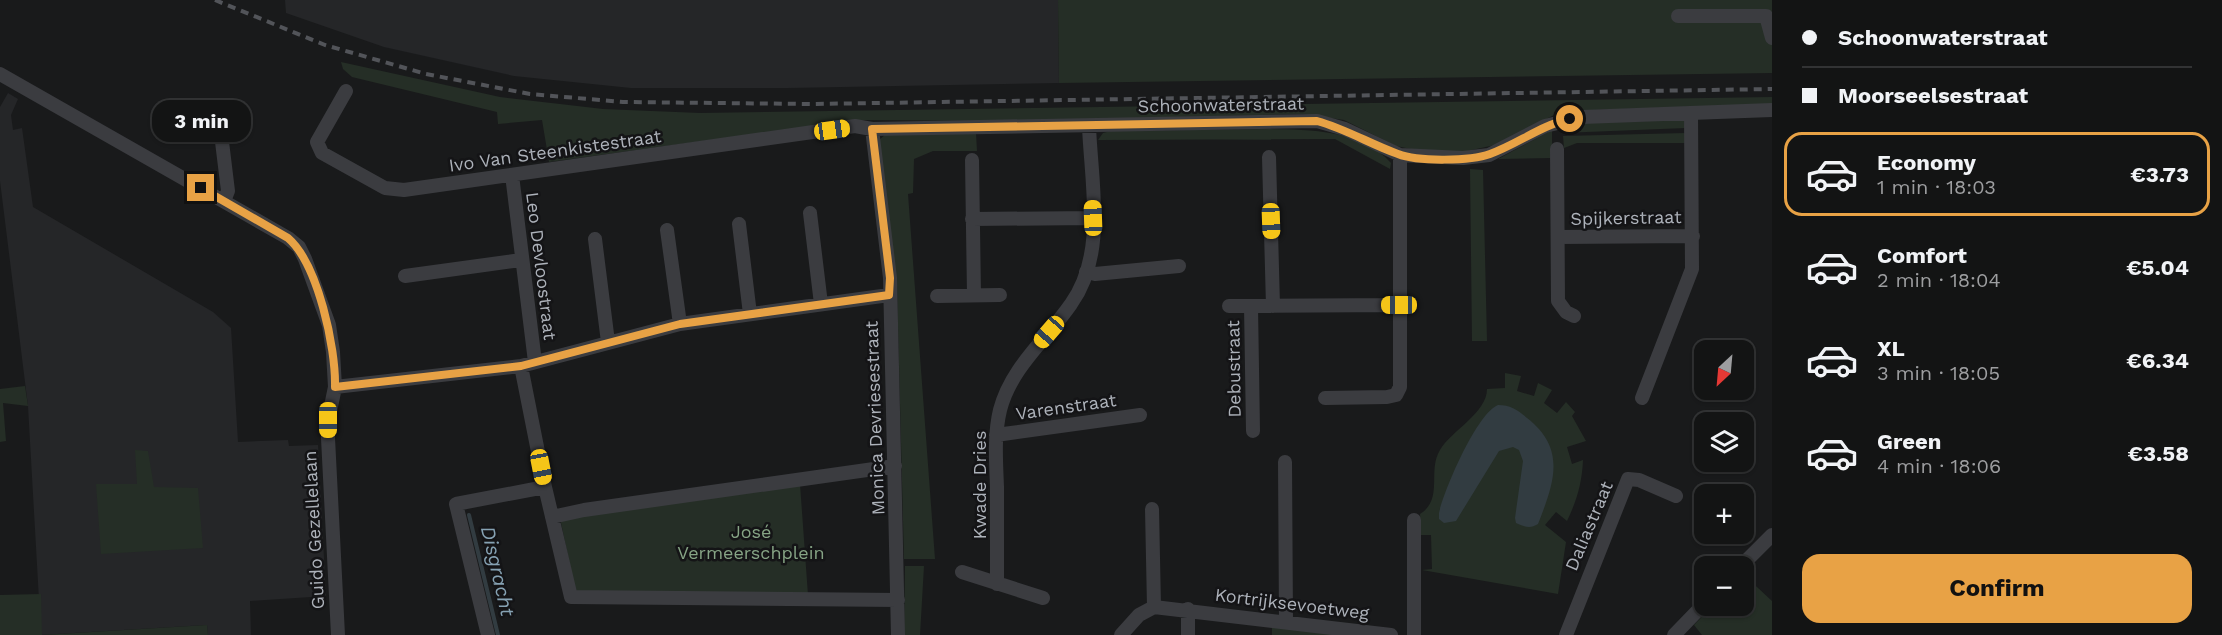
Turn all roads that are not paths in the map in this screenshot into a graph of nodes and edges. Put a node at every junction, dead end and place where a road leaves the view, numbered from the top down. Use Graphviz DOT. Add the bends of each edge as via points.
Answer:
graph roads {
  1 [pos="1678,16"];
  2 [pos="1772,38"];
  3 [pos="0,74"];
  4 [pos="346,91"];
  5 [pos="218,109"];
  6 [pos="1772,110"];
  7 [pos="1691,113"];
  8 [pos="1089,126"];
  9 [pos="872,129"];
  10 [pos="1557,149"];
  11 [pos="1400,155"];
  12 [pos="1269,157"];
  13 [pos="972,160"];
  14 [pos="512,175"];
  15 [pos="224,201"];
  16 [pos="810,213"];
  17 [pos="1093,218"];
  18 [pos="972,219"];
  19 [pos="739,224"];
  20 [pos="667,230"];
  21 [pos="1693,236"];
  22 [pos="1559,237"];
  23 [pos="595,239"];
  24 [pos="521,260"];
  25 [pos="1179,266"];
  26 [pos="1086,272"];
  27 [pos="405,276"];
  28 [pos="889,295"];
  29 [pos="974,295"];
  30 [pos="1000,295"];
  31 [pos="937,296"];
  32 [pos="821,304"];
  33 [pos="1399,305"];
  34 [pos="1228,306"];
  35 [pos="1251,306"];
  36 [pos="1273,306"];
  37 [pos="750,314"];
  38 [pos="1574,316"];
  39 [pos="680,324"];
  40 [pos="608,342"];
  41 [pos="528,364"];
  42 [pos="335,387"];
  43 [pos="1325,398"];
  44 [pos="1642,398"];
  45 [pos="1140,415"];
  46 [pos="1253,430"];
  47 [pos="996,435"];
  48 [pos="1285,462"];
  49 [pos="896,466"];
  50 [pos="545,487"];
  51 [pos="1676,496"];
  52 [pos="1152,509"];
  53 [pos="552,517"];
  54 [pos="1414,520"];
  55 [pos="1772,535"];
  56 [pos="1751,556"];
  57 [pos="962,572"];
  58 [pos="997,584"];
  59 [pos="1043,598"];
  60 [pos="898,600"];
  61 [pos="1154,607"];
  62 [pos="1188,609"];
  63 [pos="1694,614"];
  64 [pos="1286,621"];
  65 [pos="338,635"];
  66 [pos="488,635"];
  67 [pos="898,635"];
  68 [pos="1121,635"];
  69 [pos="1188,635"];
  70 [pos="1391,635"];
  71 [pos="1414,635"];
  72 [pos="1566,635"];
  73 [pos="1674,635"];
  1 -- 2 [label="street" via="1766,16"];
  3 -- 15 [label="street, Guido Gezellelaan"];
  4 -- 14 [label="street, Ivo Van Steenkistestraat" via="317,142 321,153 384,188 404,190"];
  5 -- 15 [label="street" via="228,191"];
  6 -- 7 [label="street, Schoonwaterstraat"];
  7 -- 11 [label="street, Schoonwaterstraat" via="1570,119 1545,126 1489,155"];
  7 -- 21 [label="street"];
  8 -- 9 [label="street, Schoonwaterstraat"];
  8 -- 11 [label="street, Schoonwaterstraat" via="1317,121 1346,129"];
  8 -- 17 [label="street, Kwade Dries"];
  9 -- 14 [label="street, Ivo Van Steenkistestraat" via="855,126"];
  9 -- 28 [label="street, Monica Devriesestraat"];
  10 -- 22 [label="street, Spijkerstraat"];
  11 -- 33 [label="street"];
  12 -- 36 [label="street"];
  13 -- 18 [label="street"];
  14 -- 24 [label="street, Leo Devloostraat"];
  15 -- 42 [label="street, Guido Gezellelaan" via="299,247 329,325"];
  16 -- 32 [label="street"];
  17 -- 18 [label="street"];
  17 -- 26 [label="street, Kwade Dries" via="1094,239"];
  18 -- 29 [label="street"];
  19 -- 37 [label="street"];
  20 -- 39 [label="street"];
  21 -- 22 [label="street, Spijkerstraat"];
  21 -- 44 [label="street" via="1692,269"];
  22 -- 38 [label="street, Spijkerstraat" via="1558,302"];
  23 -- 40 [label="street"];
  24 -- 27 [label="street"];
  24 -- 41 [label="street, Leo Devloostraat"];
  25 -- 26 [label="street"];
  26 -- 47 [label="street, Kwade Dries" via="1073,303 1008,387"];
  28 -- 32 [label="street"];
  28 -- 49 [label="street, Monica Devriesestraat"];
  29 -- 30 [label="street"];
  29 -- 31 [label="street"];
  32 -- 37 [label="street"];
  33 -- 36 [label="street, Debustraat"];
  33 -- 43 [label="street" via="1400,387 1396,395"];
  34 -- 35 [label="street, Debustraat"];
  35 -- 36 [label="street, Debustraat"];
  35 -- 46 [label="street, Debustraat"];
  37 -- 39 [label="street"];
  39 -- 40 [label="street"];
  40 -- 41 [label="street"];
  41 -- 42 [label="street"];
  41 -- 50 [label="street, Leo Devloostraat"];
  42 -- 65 [label="street, Guido Gezellelaan" via="328,438"];
  45 -- 47 [label="street, Varenstraat"];
  47 -- 58 [label="street, Kwade Dries"];
  48 -- 64 [label="street"];
  49 -- 53 [label="street"];
  49 -- 60 [label="street, Monica Devriesestraat"];
  50 -- 53 [label="street, Leo Devloostraat"];
  50 -- 66 [label="street" via="456,504"];
  51 -- 72 [label="street, Daliastraat" via="1628,479"];
  52 -- 61 [label="street"];
  53 -- 60 [label="street" via="571,597"];
  54 -- 71 [label="street"];
  55 -- 56 [label="street"];
  57 -- 58 [label="street"];
  58 -- 59 [label="street"];
  60 -- 67 [label="street, Monica Devriesestraat"];
  61 -- 62 [label="street, Kortrijksevoetweg"];
  61 -- 68 [label="street" via="1139,615"];
  62 -- 64 [label="street, Kortrijksevoetweg"];
  62 -- 69 [label="street"];
  63 -- 73 [label="street"];
  64 -- 70 [label="street, Kortrijksevoetweg"];
}
